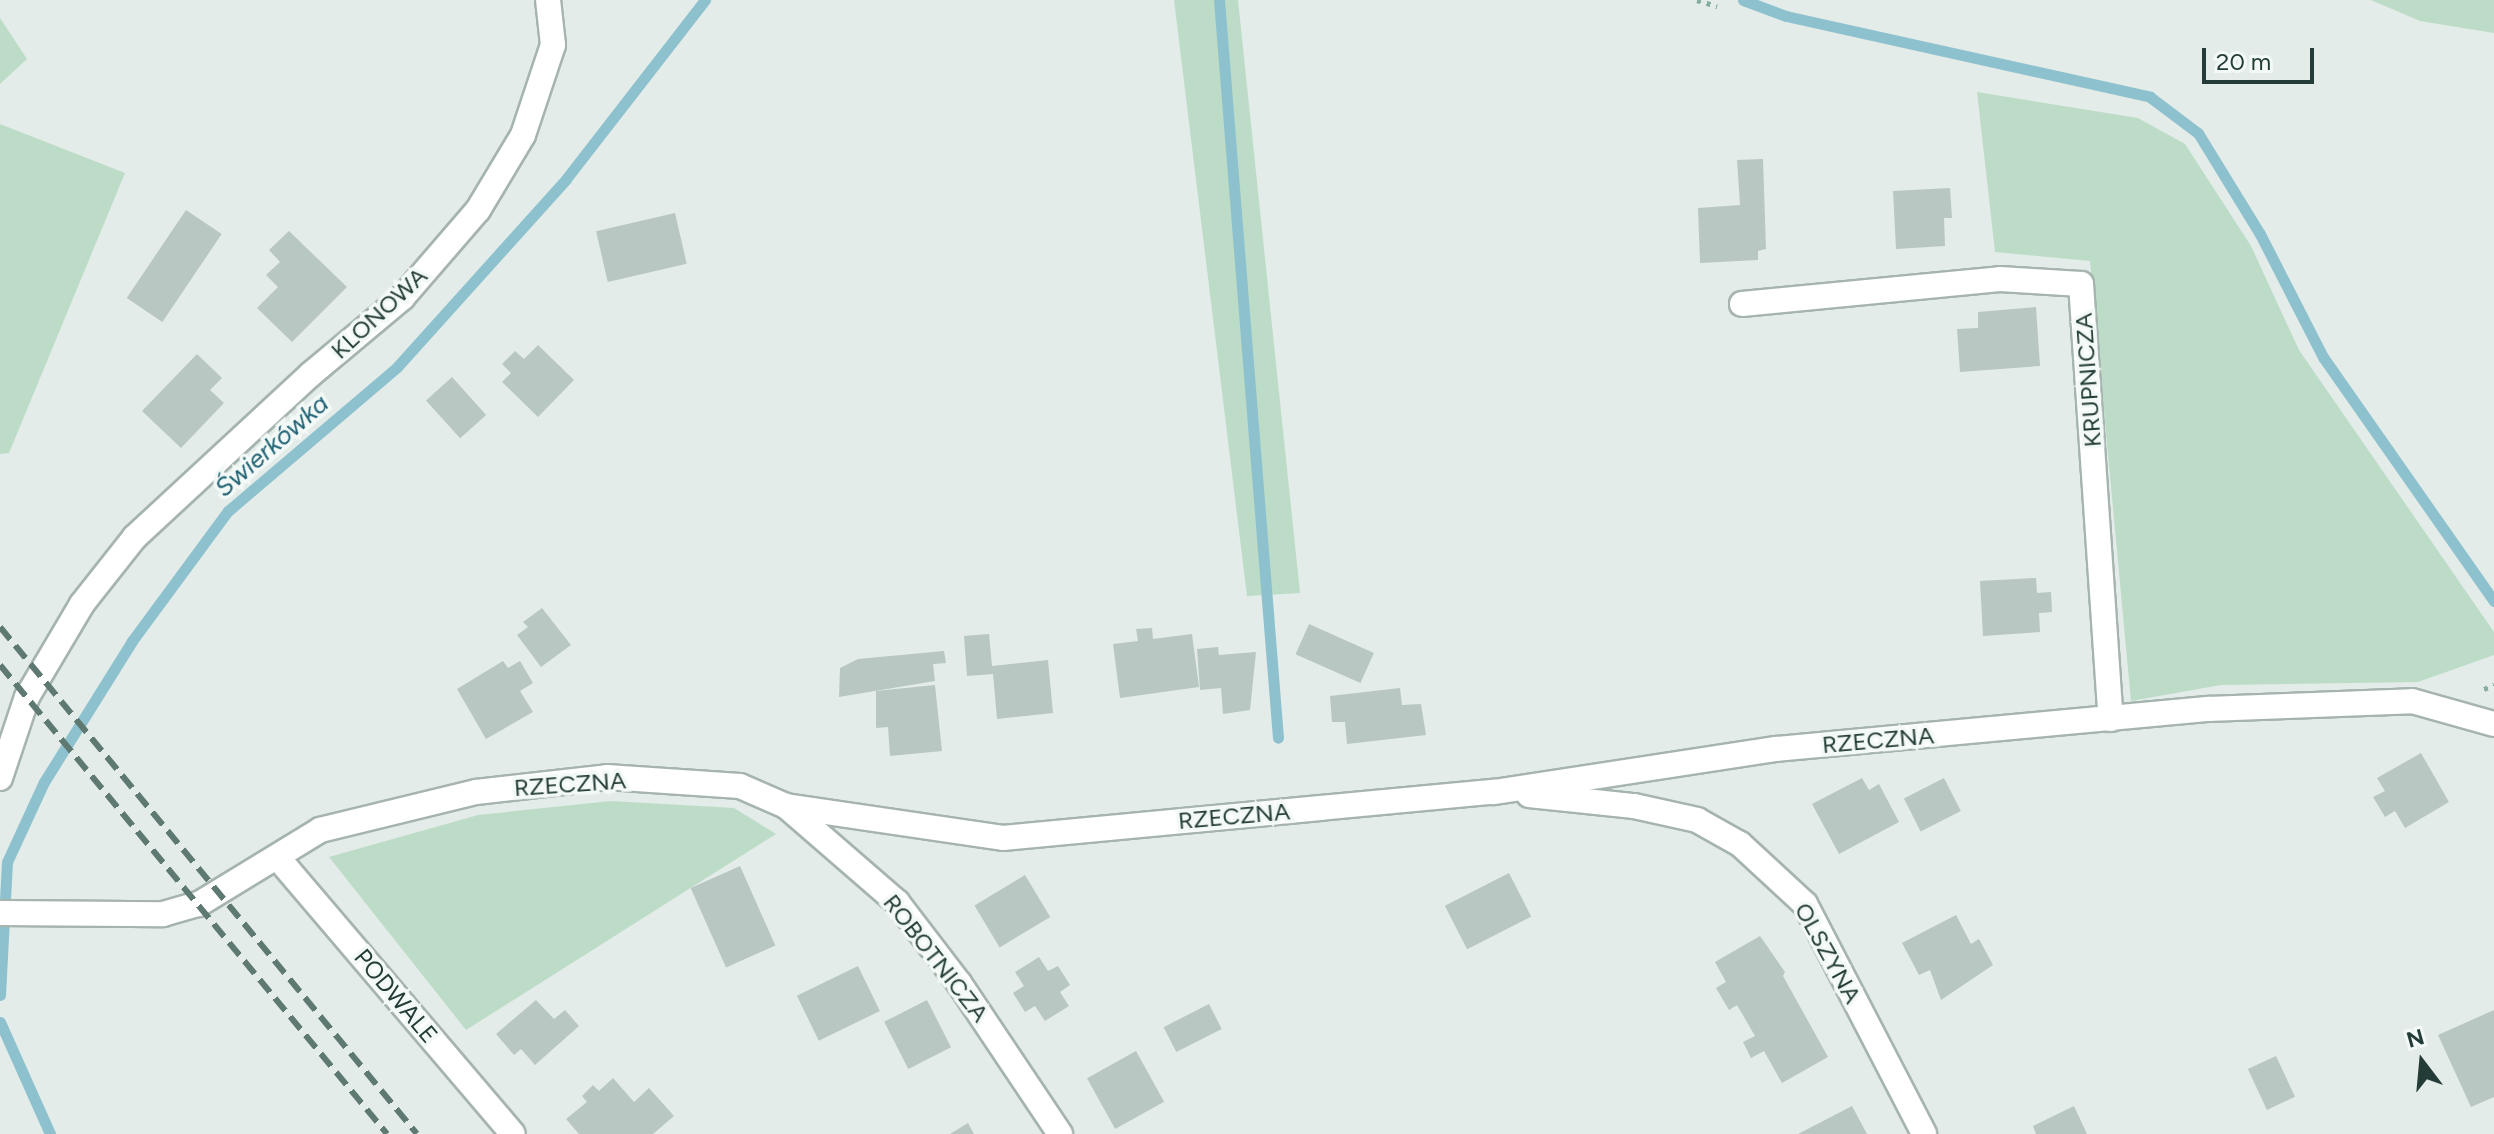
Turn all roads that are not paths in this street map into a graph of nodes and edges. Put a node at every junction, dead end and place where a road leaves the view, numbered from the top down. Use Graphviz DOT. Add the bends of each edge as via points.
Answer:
graph roads {
  1 [pos="548,0"];
  2 [pos="1742,304"];
  3 [pos="2111,719"];
  4 [pos="2494,724"];
  5 [pos="0,778"];
  6 [pos="1494,792"];
  7 [pos="786,806"];
  8 [pos="278,858"];
  9 [pos="11,913"];
  10 [pos="513,1134"];
  11 [pos="1060,1134"];
  12 [pos="1924,1134"];
  1 -- 5 [label="street, KLONOWA" via="553,45 523,135 478,210 402,298 311,374 135,537 82,604 27,697"];
  2 -- 3 [label="street, KRUPNICZA" via="2000,279 2081,284"];
  3 -- 4 [label="street, RZECZNA" via="2208,709 2412,701"];
  3 -- 6 [label="street, RZECZNA" via="1776,749"];
  6 -- 7 [label="street, RZECZNA" via="1003,838"];
  6 -- 12 [label="street, OLSZYNA" via="1646,809 1697,820 1740,844 1805,904"];
  7 -- 8 [label="street, RZECZNA" via="740,786 607,777 476,792 320,830"];
  7 -- 11 [label="street, ROBOTNICZA" via="897,902 959,983"];
  8 -- 9 [label="street, RZECZNA" via="199,904 163,914"];
  8 -- 10 [label="street, PODWALE"];
}
